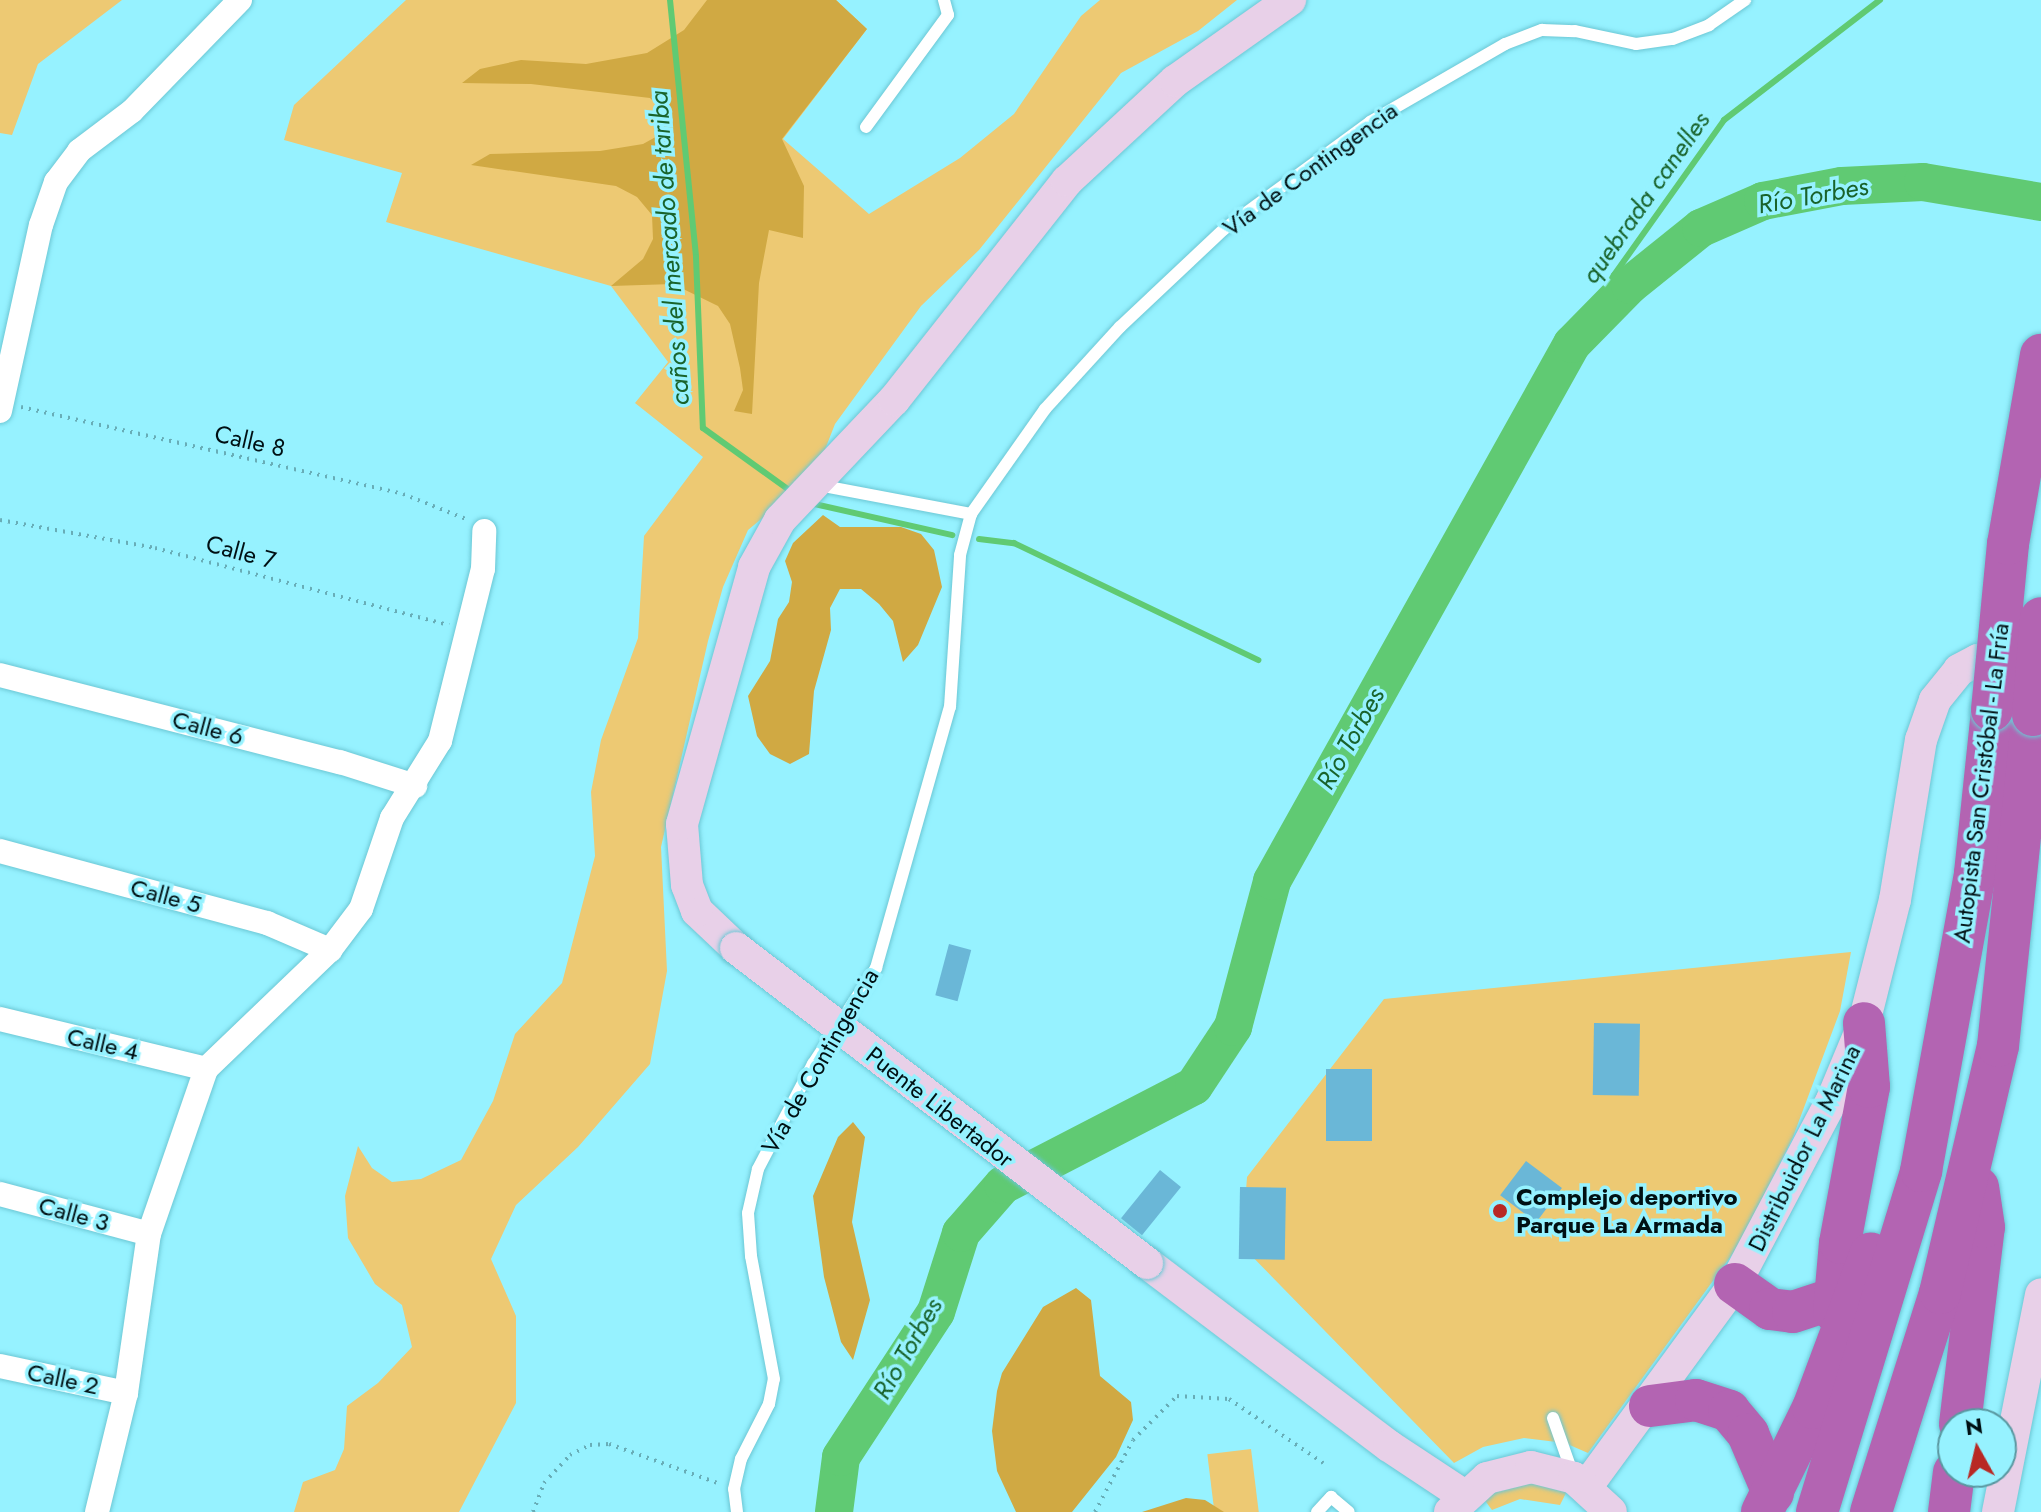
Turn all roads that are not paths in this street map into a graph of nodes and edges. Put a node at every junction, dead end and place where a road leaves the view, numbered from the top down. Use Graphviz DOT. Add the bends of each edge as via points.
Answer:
graph roads {
  1 [pos="240,0"];
  2 [pos="944,0"];
  3 [pos="1290,0"];
  4 [pos="1745,0"];
  5 [pos="866,127"];
  6 [pos="2041,355"];
  7 [pos="1,407"];
  8 [pos="818,485"];
  9 [pos="971,514"];
  10 [pos="484,531"];
  11 [pos="2041,618"];
  12 [pos="2041,656"];
  13 [pos="0,675"];
  14 [pos="415,786"];
  15 [pos="0,851"];
  16 [pos="330,950"];
  17 [pos="0,1019"];
  18 [pos="1864,1023"];
  19 [pos="1941,1054"];
  20 [pos="206,1069"];
  21 [pos="1973,1154"];
  22 [pos="0,1194"];
  23 [pos="149,1234"];
  24 [pos="1735,1284"];
  25 [pos="2041,1294"];
  26 [pos="1846,1296"];
  27 [pos="0,1366"];
  28 [pos="126,1393"];
  29 [pos="1650,1406"];
  30 [pos="1962,1408"];
  31 [pos="1553,1418"];
  32 [pos="1581,1482"];
  33 [pos="1952,1488"];
  34 [pos="1767,1502"];
  35 [pos="1457,1504"];
  36 [pos="97,1512"];
  37 [pos="737,1512"];
  38 [pos="1317,1512"];
  39 [pos="1349,1512"];
  40 [pos="1611,1512"];
  41 [pos="1817,1512"];
  42 [pos="1871,1512"];
  43 [pos="1949,1512"];
  44 [pos="1998,1512"];
  1 -- 7 [label="street" via="132,111 79,151 56,182 41,225"];
  2 -- 5 [label="lane" via="948,15"];
  3 -- 8 [label="street, Puente Libertador" via="1175,81 1067,181 894,400"];
  4 -- 9 [label="lane, Vía de Contingencia" via="1709,25 1673,39 1636,44 1542,30 1505,44 1370,122 1224,229 1120,327 1045,409"];
  6 -- 19 [label="highway, Autopista San Cristóbal - La Fría, bridge" via="2008,544 1975,873"];
  8 -- 9 [label="lane"];
  8 -- 35 [label="street, Puente Libertador, bridge" via="780,520 754,567 682,824 687,885 697,911 736,948 1389,1446"];
  9 -- 37 [label="lane, Vía de Contingencia" via="960,555 950,707 876,968 813,1064 758,1169 748,1213 751,1256 774,1379 769,1404 741,1459 734,1489"];
  10 -- 14 [label="street" via="470,630 440,741"];
  11 -- 21 [label="highway, Autopista San Cristóbal - La Fría, bridge" via="1998,1046"];
  12 -- 18 [label="street, Distribuidor La Marina" via="1978,660 1959,670 1935,700 1921,740 1895,900"];
  13 -- 14 [label="street, Calle 6"];
  14 -- 16 [label="street" via="392,818 361,909"];
  15 -- 16 [label="street, Calle 5" via="267,923"];
  16 -- 20 [label="street"];
  17 -- 20 [label="street, Calle 4"];
  18 -- 24 [label="street, Distribuidor La Marina" via="1800,1167"];
  18 -- 26 [label="highway" via="1869,1087"];
  19 -- 26 [label="highway, Autopista San Cristóbal - La Fría" via="1912,1097 1880,1227"];
  19 -- 41 [label="highway" via="1921,1171"];
  20 -- 23 [label="street"];
  21 -- 30 [label="highway" via="1984,1227"];
  21 -- 42 [label="highway, Autopista San Cristóbal - La Fría" via="1940,1293"];
  22 -- 23 [label="street, Calle 3"];
  23 -- 28 [label="street"];
  24 -- 26 [label="highway" via="1770,1309 1806,1311"];
  24 -- 29 [label="street, Distribuidor La Marina"];
  25 -- 44 [label="street"];
  26 -- 34 [label="highway, Autopista San Cristóbal - La Fría" via="1813,1408"];
  27 -- 28 [label="street, Calle 2"];
  28 -- 36 [label="street"];
  29 -- 32 [label="street, Distribuidor La Marina"];
  29 -- 34 [label="highway" via="1696,1400 1729,1411 1748,1434"];
  31 -- 32 [label="lane"];
  32 -- 35 [label="street" via="1546,1469 1516,1469 1487,1478"];
  32 -- 40 [label="street"];
  33 -- 43 [label="highway"];
  38 -- 39 [label="lane" via="1331,1497"];
}
